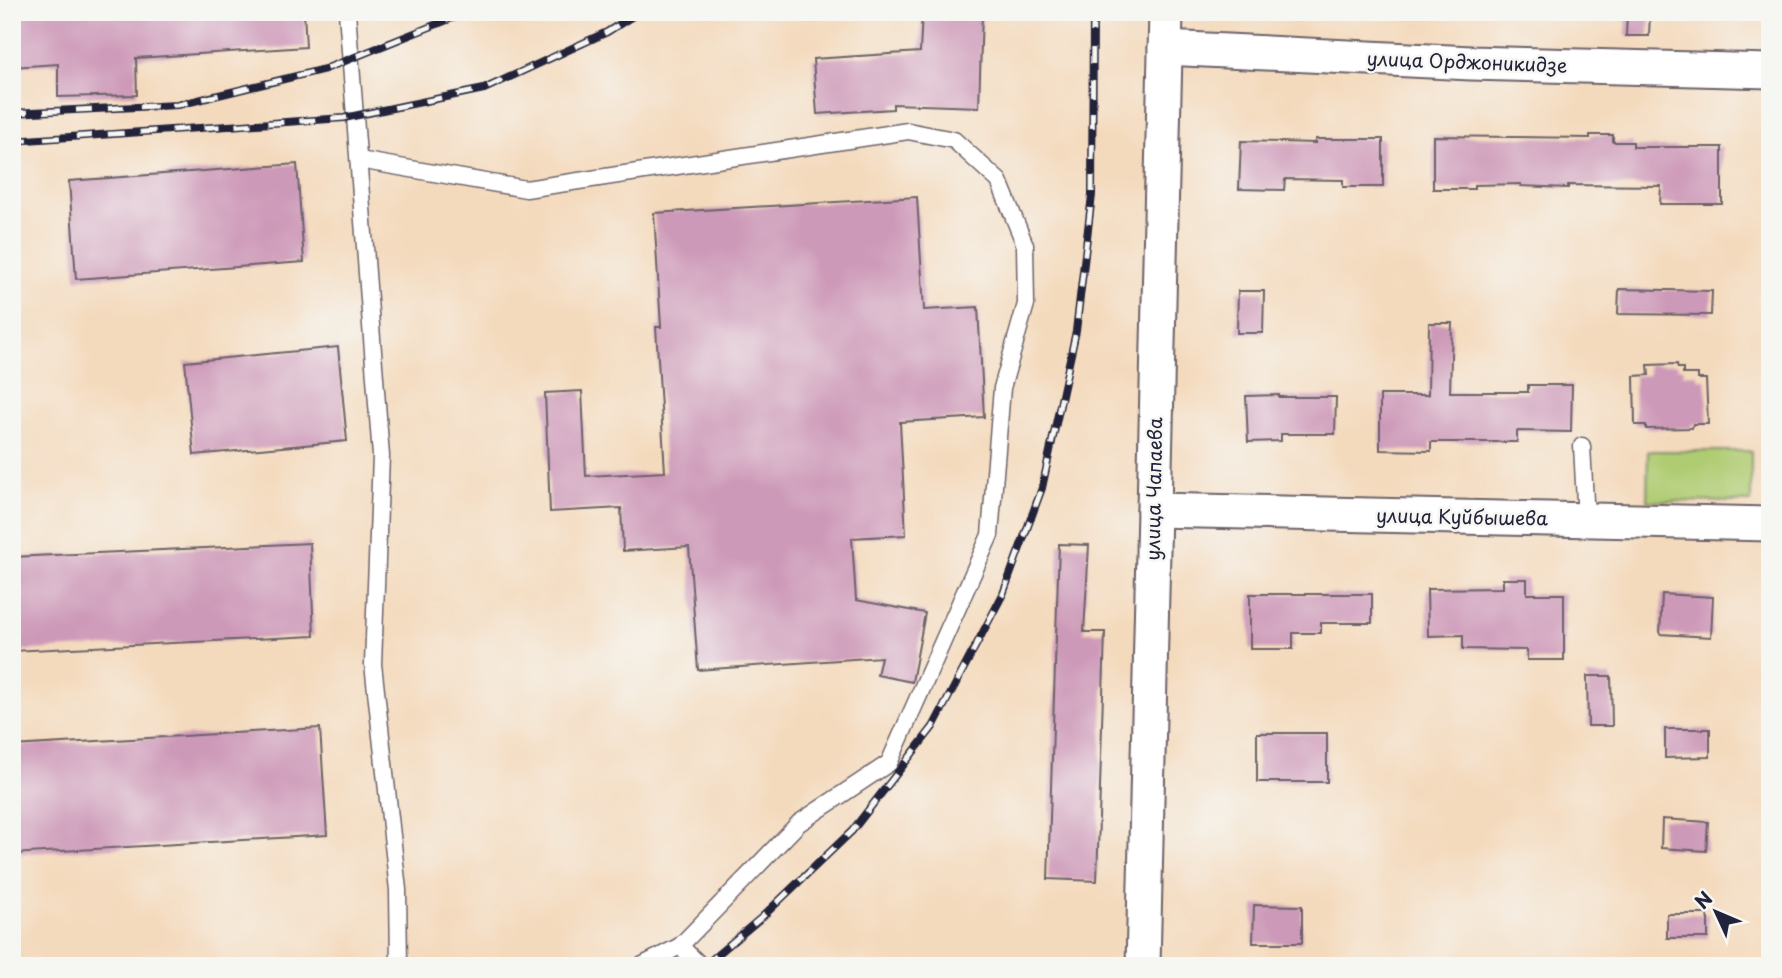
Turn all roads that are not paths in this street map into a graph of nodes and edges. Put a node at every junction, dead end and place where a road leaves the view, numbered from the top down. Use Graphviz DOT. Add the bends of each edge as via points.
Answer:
graph roads {
  1 [pos="347,12"];
  2 [pos="1166,12"];
  3 [pos="1165,48"];
  4 [pos="1770,71"];
  5 [pos="359,160"];
  6 [pos="1582,446"];
  7 [pos="1154,510"];
  8 [pos="1586,520"];
  9 [pos="1770,524"];
  10 [pos="680,946"];
  11 [pos="399,966"];
  12 [pos="641,966"];
  13 [pos="701,966"];
  14 [pos="1143,966"];
  1 -- 5 [label="lane"];
  2 -- 3 [label="street, улица Чапаева"];
  3 -- 4 [label="street, улица Орджоникидзе"];
  3 -- 7 [label="street, улица Чапаева"];
  5 -- 10 [label="lane" via="526,189 908,131 954,140 999,181 1024,245 1026,304 1002,388 990,535 889,763 799,823"];
  5 -- 11 [label="lane" via="382,456 373,664 398,890"];
  6 -- 8 [label="lane"];
  7 -- 8 [label="street, улица Куйбышева"];
  7 -- 14 [label="street, улица Чапаева"];
  8 -- 9 [label="street, улица Куйбышева"];
  10 -- 12 [label="lane"];
  10 -- 13 [label="lane"];
}
